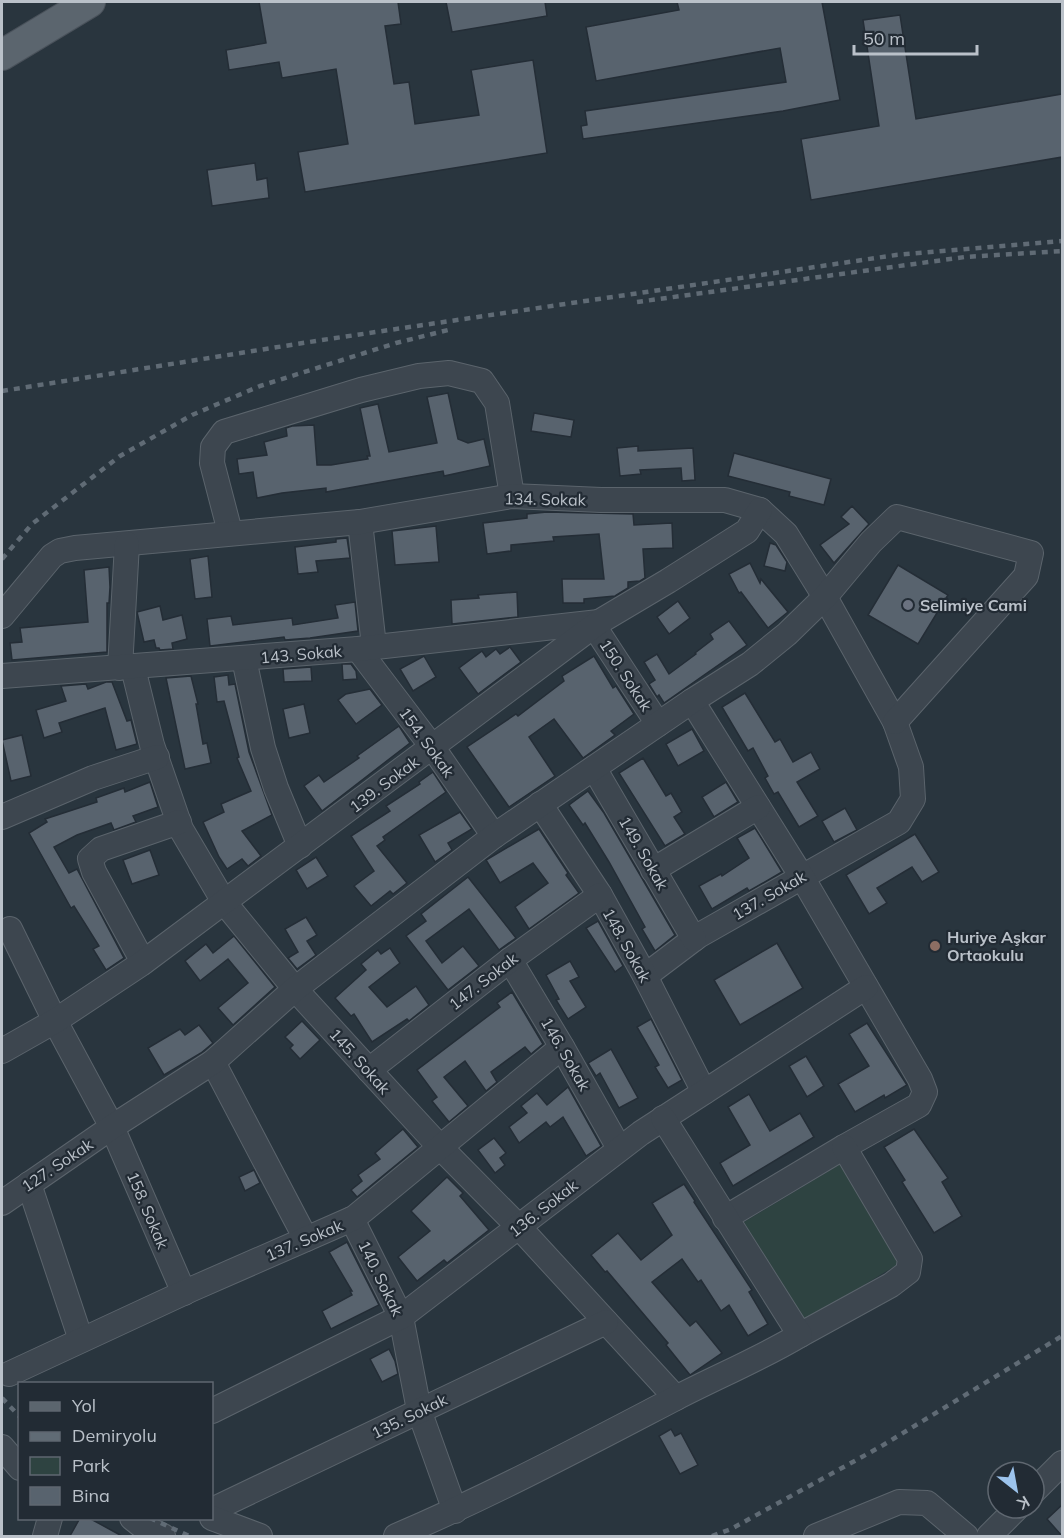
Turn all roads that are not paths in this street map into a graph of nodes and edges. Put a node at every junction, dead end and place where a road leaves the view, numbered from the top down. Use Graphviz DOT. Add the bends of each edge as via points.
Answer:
graph roads {
  1 [pos="90,2"];
  2 [pos="2,55"];
  3 [pos="512,496"];
  4 [pos="760,510"];
  5 [pos="360,522"];
  6 [pos="230,532"];
  7 [pos="127,544"];
  8 [pos="825,597"];
  9 [pos="2,616"];
  10 [pos="596,624"];
  11 [pos="366,648"];
  12 [pos="244,659"];
  13 [pos="127,668"];
  14 [pos="2,676"];
  15 [pos="692,701"];
  16 [pos="895,722"];
  17 [pos="658,724"];
  18 [pos="433,748"];
  19 [pos="157,757"];
  20 [pos="594,768"];
  21 [pos="540,804"];
  22 [pos="758,807"];
  23 [pos="2,817"];
  24 [pos="179,822"];
  25 [pos="899,822"];
  26 [pos="494,836"];
  27 [pos="300,846"];
  28 [pos="653,870"];
  29 [pos="802,877"];
  30 [pos="600,895"];
  31 [pos="224,902"];
  32 [pos="4,925"];
  33 [pos="693,939"];
  34 [pos="510,960"];
  35 [pos="143,962"];
  36 [pos="645,976"];
  37 [pos="866,987"];
  38 [pos="295,989"];
  39 [pos="55,1022"];
  40 [pos="562,1047"];
  41 [pos="2,1051"];
  42 [pos="213,1062"];
  43 [pos="369,1070"];
  44 [pos="704,1092"];
  45 [pos="663,1118"];
  46 [pos="112,1127"];
  47 [pos="440,1147"];
  48 [pos="844,1147"];
  49 [pos="619,1148"];
  50 [pos="29,1184"];
  51 [pos="2,1203"];
  52 [pos="725,1218"];
  53 [pos="352,1219"];
  54 [pos="519,1227"];
  55 [pos="306,1239"];
  56 [pos="184,1293"];
  57 [pos="401,1317"];
  58 [pos="606,1322"];
  59 [pos="800,1335"];
  60 [pos="81,1340"];
  61 [pos="10,1373"];
  62 [pos="676,1398"];
  63 [pos="419,1410"];
  64 [pos="213,1411"];
  65 [pos="1062,1463"];
  66 [pos="1046,1479"];
  67 [pos="213,1510"];
  68 [pos="455,1511"];
  69 [pos="213,1518"];
  70 [pos="49,1520"];
  71 [pos="134,1520"];
  72 [pos="1005,1520"];
  73 [pos="45,1536"];
  74 [pos="163,1536"];
  75 [pos="260,1536"];
  76 [pos="396,1536"];
  77 [pos="816,1536"];
  78 [pos="966,1536"];
  79 [pos="988,1536"];
  1 -- 2 [label="main road"];
  3 -- 4 [label="street, 134. Sokak" via="725,500"];
  3 -- 5 [label="street, 134. Sokak"];
  3 -- 6 [label="street" via="497,403 482,381 448,373 419,375 224,432 213,447 212,463"];
  4 -- 8 [label="street, 134. Sokak" via="786,534"];
  4 -- 10 [label="street, 139. Sokak" via="747,531"];
  5 -- 6 [label="street, 134. Sokak"];
  5 -- 11 [label="street"];
  6 -- 7 [label="street, 134. Sokak"];
  7 -- 9 [label="street, 134. Sokak" via="60,552 44,564"];
  7 -- 13 [label="street, 145. Sokak"];
  8 -- 15 [label="street, 127. Sokak" via="750,664"];
  8 -- 16 [label="street, 134. Sokak"];
  8 -- 16 [label="street, 127. Sokak" via="897,517 1031,553 1026,576"];
  10 -- 11 [label="street, 143. Sokak"];
  10 -- 17 [label="street, 150. Sokak"];
  10 -- 18 [label="street, 139. Sokak"];
  11 -- 12 [label="street, 143. Sokak"];
  11 -- 18 [label="street, 154. Sokak"];
  12 -- 13 [label="street, 143. Sokak"];
  12 -- 27 [label="street" via="263,748"];
  13 -- 14 [label="street, 143. Sokak"];
  13 -- 19 [label="street, 145. Sokak"];
  15 -- 17 [label="street, 127. Sokak"];
  15 -- 22 [label="street"];
  16 -- 25 [label="street, 134. Sokak" via="911,767 913,799"];
  17 -- 20 [label="street, 127. Sokak"];
  18 -- 26 [label="street, 154. Sokak"];
  18 -- 27 [label="street, 139. Sokak"];
  19 -- 23 [label="street" via="93,778"];
  19 -- 24 [label="street, 145. Sokak"];
  20 -- 21 [label="street, 127. Sokak"];
  20 -- 28 [label="street, 149. Sokak"];
  21 -- 26 [label="street, 127. Sokak"];
  21 -- 30 [label="street, 148. Sokak"];
  22 -- 28 [label="street"];
  22 -- 29 [label="street"];
  24 -- 31 [label="street, 145. Sokak"];
  24 -- 35 [label="street" via="101,849 90,859"];
  25 -- 29 [label="street, 137. Sokak"];
  26 -- 38 [label="street, 127. Sokak"];
  27 -- 31 [label="street, 139. Sokak"];
  28 -- 33 [label="street, 149. Sokak"];
  29 -- 33 [label="street, 137. Sokak"];
  29 -- 37 [label="street"];
  30 -- 34 [label="street, 147. Sokak"];
  30 -- 36 [label="street, 148. Sokak"];
  31 -- 35 [label="street, 139. Sokak"];
  31 -- 38 [label="street, 145. Sokak"];
  32 -- 39 [label="street, 158. Sokak"];
  33 -- 36 [label="street, 137. Sokak"];
  34 -- 40 [label="street, 146. Sokak"];
  34 -- 43 [label="street, 147. Sokak"];
  35 -- 39 [label="street, 139. Sokak"];
  36 -- 44 [label="street, 148. Sokak"];
  37 -- 44 [label="street, 136. Sokak"];
  37 -- 48 [label="street" via="925,1092 919,1106"];
  38 -- 42 [label="street, 127. Sokak"];
  38 -- 43 [label="street, 145. Sokak"];
  39 -- 41 [label="street, 139. Sokak"];
  39 -- 46 [label="street, 158. Sokak"];
  40 -- 47 [label="street, 137. Sokak"];
  40 -- 49 [label="street, 146. Sokak"];
  42 -- 46 [label="street, 127. Sokak"];
  42 -- 55 [label="street"];
  43 -- 47 [label="street, 145. Sokak"];
  44 -- 45 [label="street, 136. Sokak"];
  45 -- 49 [label="street, 136. Sokak"];
  45 -- 52 [label="street"];
  46 -- 50 [label="street, 127. Sokak"];
  46 -- 56 [label="street, 158. Sokak"];
  47 -- 53 [label="street, 137. Sokak"];
  47 -- 54 [label="street, 145. Sokak"];
  48 -- 52 [label="street"];
  48 -- 59 [label="street" via="910,1259 908,1272"];
  49 -- 54 [label="street, 136. Sokak"];
  50 -- 51 [label="street, 127. Sokak"];
  50 -- 60 [label="street"];
  52 -- 59 [label="street"];
  53 -- 55 [label="street, 137. Sokak"];
  53 -- 57 [label="street, 140. Sokak"];
  54 -- 57 [label="street, 136. Sokak"];
  54 -- 58 [label="street, 145. Sokak"];
  55 -- 56 [label="street, 137. Sokak"];
  56 -- 60 [label="street, 137. Sokak"];
  57 -- 63 [label="street, 140. Sokak"];
  57 -- 64 [label="street, 136. Sokak"];
  58 -- 62 [label="street, 145. Sokak"];
  58 -- 63 [label="street, 135. Sokak"];
  59 -- 62 [label="street"];
  60 -- 61 [label="street, 137. Sokak"];
  62 -- 68 [label="street"];
  63 -- 67 [label="street, 135. Sokak"];
  63 -- 68 [label="street, 140. Sokak"];
  65 -- 66 [label="street"];
  68 -- 76 [label="street"];
  69 -- 75 [label="street"];
  70 -- 73 [label="street"];
  71 -- 74 [label="street"];
  72 -- 79 [label="street"];
  77 -- 78 [label="street" via="899,1502 927,1503"];
}
